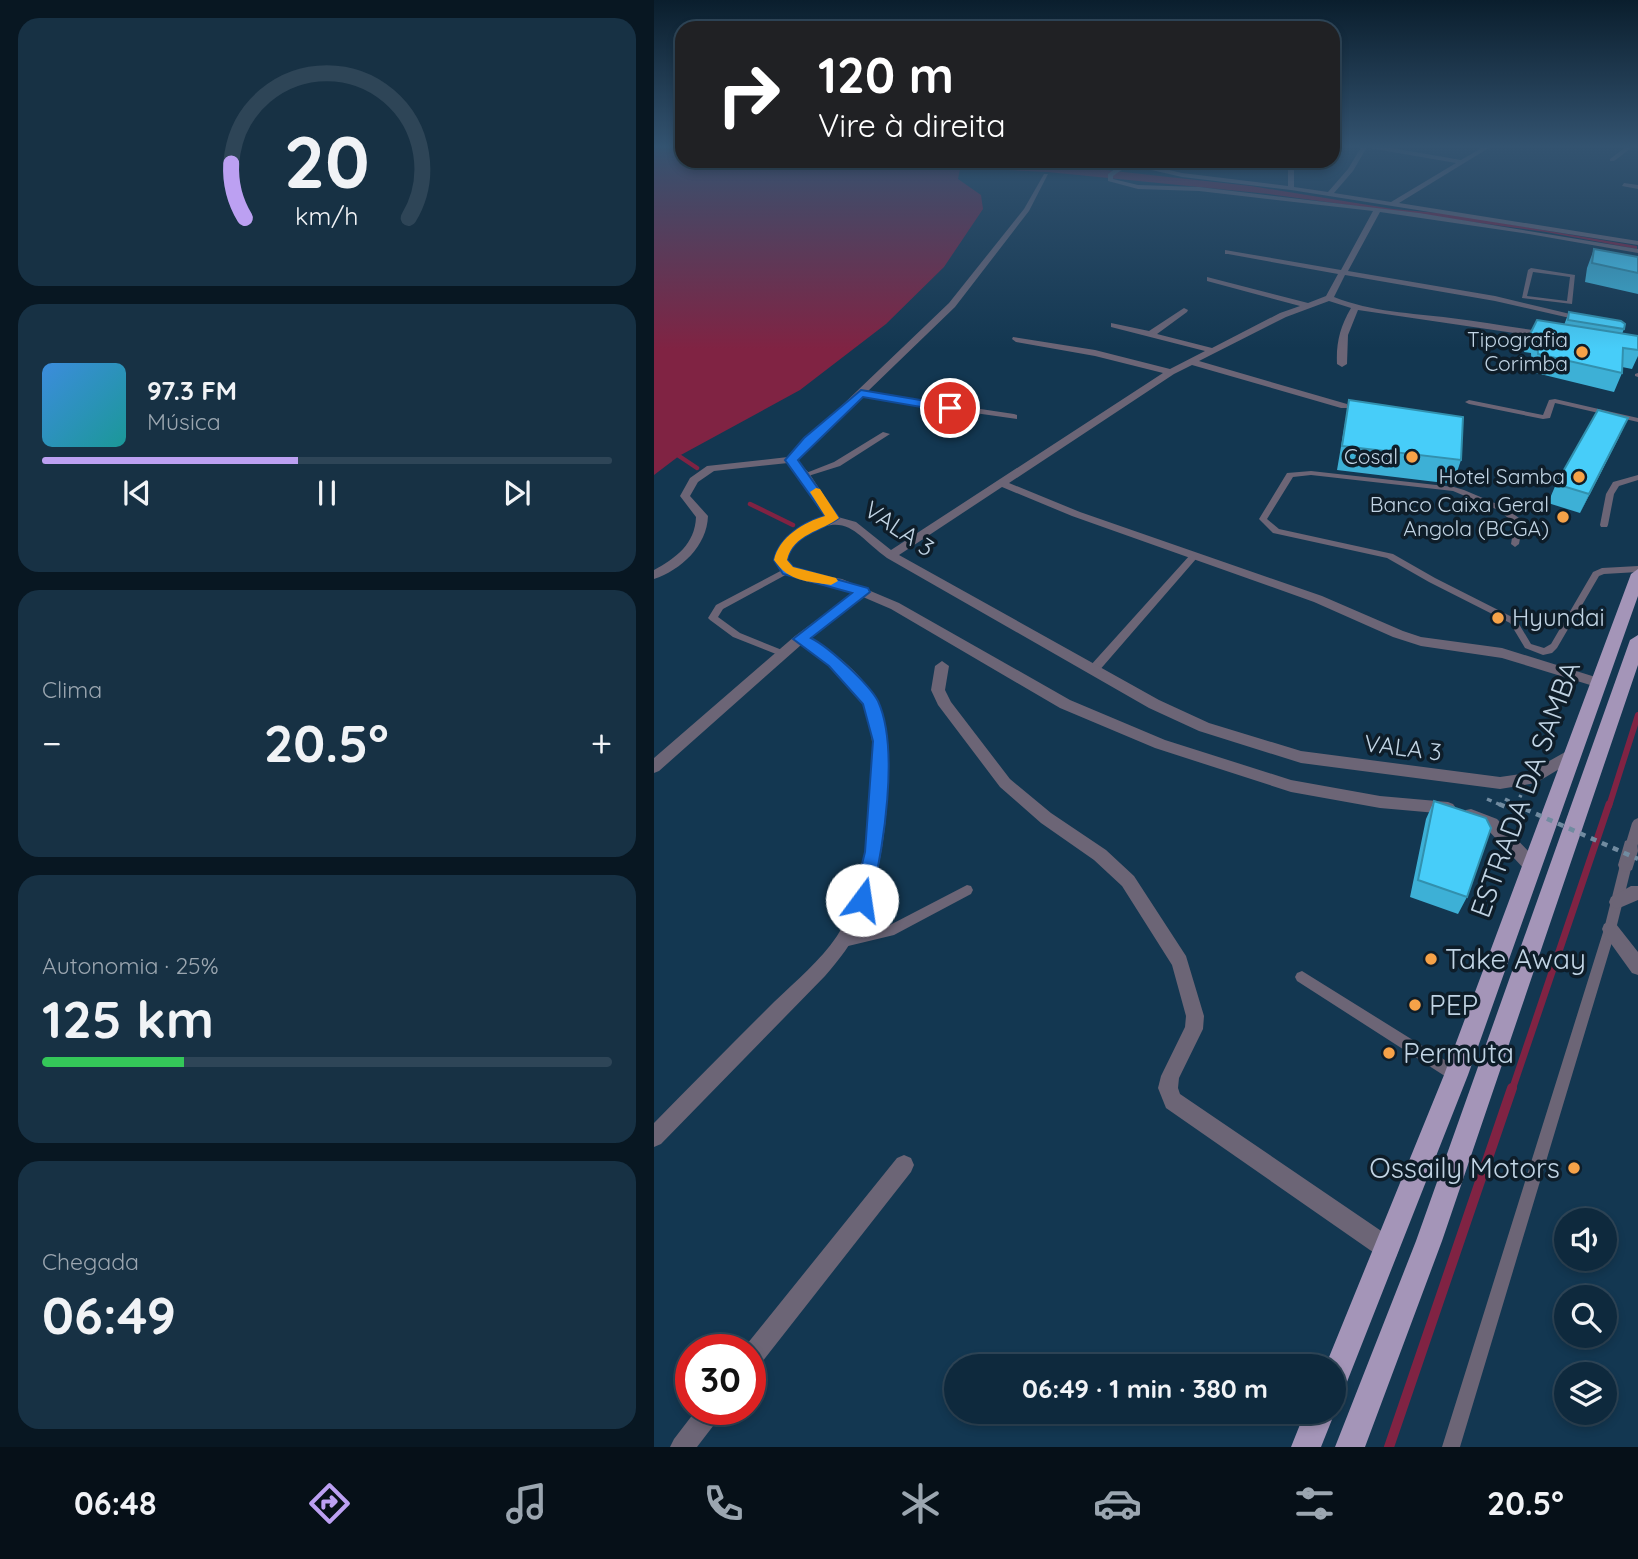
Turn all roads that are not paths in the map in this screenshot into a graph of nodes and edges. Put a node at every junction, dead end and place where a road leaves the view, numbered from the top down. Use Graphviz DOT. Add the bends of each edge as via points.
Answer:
graph roads {
  1 [pos="1024,214"];
  2 [pos="1376,214"];
  3 [pos="1398,214"];
  4 [pos="1454,214"];
  5 [pos="1638,243"];
  6 [pos="1228,251"];
  7 [pos="1638,251"];
  8 [pos="1342,274"];
  9 [pos="1210,279"];
  10 [pos="1329,298"];
  11 [pos="1539,303"];
  12 [pos="1306,304"];
  13 [pos="1355,309"];
  14 [pos="1184,310"];
  15 [pos="1598,322"];
  16 [pos="1114,325"];
  17 [pos="1151,334"];
  18 [pos="1557,337"];
  19 [pos="1016,339"];
  20 [pos="1215,351"];
  21 [pos="1192,362"];
  22 [pos="1342,364"];
  23 [pos="1171,372"];
  24 [pos="861,394"];
  25 [pos="1469,402"];
  26 [pos="1344,406"];
  27 [pos="1014,418"];
  28 [pos="1638,420"];
  29 [pos="886,434"];
  30 [pos="791,460"];
  31 [pos="805,475"];
  32 [pos="1638,477"];
  33 [pos="1001,483"];
  34 [pos="827,520"];
  35 [pos="1604,525"];
  36 [pos="1515,544"];
  37 [pos="891,555"];
  38 [pos="1193,556"];
  39 [pos="1638,569"];
  40 [pos="788,570"];
  41 [pos="654,575"];
  42 [pos="1638,575"];
  43 [pos="863,592"];
  44 [pos="800,639"];
  45 [pos="1638,640"];
  46 [pos="784,654"];
  47 [pos="942,666"];
  48 [pos="1094,669"];
  49 [pos="1600,683"];
  50 [pos="1574,754"];
  51 [pos="654,767"];
  52 [pos="1638,823"];
  53 [pos="1632,857"];
  54 [pos="1531,866"];
  55 [pos="967,891"];
  56 [pos="1638,893"];
  57 [pos="1617,902"];
  58 [pos="1610,929"];
  59 [pos="844,940"];
  60 [pos="1638,967"];
  61 [pos="1302,977"];
  62 [pos="1456,1075"];
  63 [pos="654,1137"];
  64 [pos="904,1165"];
  65 [pos="1388,1249"];
  66 [pos="766,1339"];
  67 [pos="1345,1354"];
  68 [pos="1315,1424"];
  69 [pos="699,1425"];
  70 [pos="682,1447"];
  71 [pos="1306,1447"];
  72 [pos="1350,1447"];
  73 [pos="1451,1447"];
  1 -- 24 [label="street" via="952,305"];
  2 -- 8 [label="street"];
  3 -- 7 [label="street"];
  4 -- 5 [label="street"];
  6 -- 8 [label="street"];
  8 -- 10 [label="street"];
  8 -- 11 [label="street"];
  9 -- 12 [label="street"];
  10 -- 12 [label="street"];
  10 -- 13 [label="street"];
  11 -- 11 [label="lane" via="1524,297 1531,270 1573,276 1570,303"];
  11 -- 15 [label="street"];
  12 -- 20 [label="street"];
  13 -- 18 [label="street"];
  13 -- 22 [label="street" via="1344,328"];
  14 -- 17 [label="street"];
  16 -- 17 [label="street"];
  17 -- 20 [label="street"];
  19 -- 23 [label="street"];
  20 -- 21 [label="street"];
  21 -- 23 [label="street"];
  21 -- 26 [label="street"];
  23 -- 33 [label="street"];
  24 -- 27 [label="street"];
  24 -- 30 [label="street"];
  25 -- 28 [label="lane" via="1543,417 1555,401"];
  29 -- 31 [label="lane" via="837,464"];
  30 -- 31 [label="street"];
  30 -- 41 [label="street" via="711,468 694,480 686,496 702,516 704,528 690,548"];
  31 -- 34 [label="street"];
  32 -- 35 [label="lane" via="1616,484"];
  33 -- 37 [label="street"];
  33 -- 38 [label="street"];
  34 -- 37 [label="street, VALA 3" via="854,525"];
  34 -- 40 [label="street" via="794,538 783,550 781,560"];
  36 -- 39 [label="lane" via="1516,520 1469,494 1311,473 1290,475 1264,519 1276,531 1390,556 1513,621 1528,646 1543,652 1554,646 1596,574"];
  37 -- 48 [label="street, VALA 3"];
  38 -- 48 [label="lane"];
  38 -- 49 [label="street" via="1318,599 1421,642 1502,653"];
  40 -- 43 [label="street"];
  40 -- 46 [label="lane" via="719,607 713,618 737,635"];
  42 -- 49 [label="main road, ESTRADA DA SAMBA"];
  43 -- 44 [label="street"];
  43 -- 54 [label="street" via="896,606 1065,704 1120,729 1291,786 1454,809 1492,824"];
  44 -- 46 [label="street"];
  44 -- 59 [label="street" via="834,662 870,702 881,741 874,852 858,915"];
  45 -- 72 [label="main road" via="1429,1241"];
  46 -- 51 [label="street"];
  47 -- 65 [label="street" via="938,690 945,705 1005,783 1128,881 1180,962 1195,1016 1194,1029 1170,1076 1173,1101"];
  48 -- 50 [label="street, VALA 3" via="1181,717 1244,742 1301,757 1500,783 1531,779"];
  49 -- 50 [label="main road, ESTRADA DA SAMBA"];
  50 -- 54 [label="main road, ESTRADA DA SAMBA"];
  52 -- 53 [label="lane"];
  53 -- 57 [label="lane"];
  54 -- 62 [label="main road, ESTRADA DA SAMBA"];
  55 -- 59 [label="lane" via="890,931"];
  56 -- 57 [label="street"];
  57 -- 58 [label="lane"];
  58 -- 60 [label="street"];
  58 -- 73 [label="lane"];
  59 -- 63 [label="street"];
  61 -- 62 [label="lane"];
  62 -- 65 [label="main road, ESTRADA DA SAMBA"];
  64 -- 66 [label="street"];
  65 -- 67 [label="main road, ESTRADA DA SAMBA"];
  68 -- 71 [label="main road"];
  69 -- 70 [label="street"];
}
